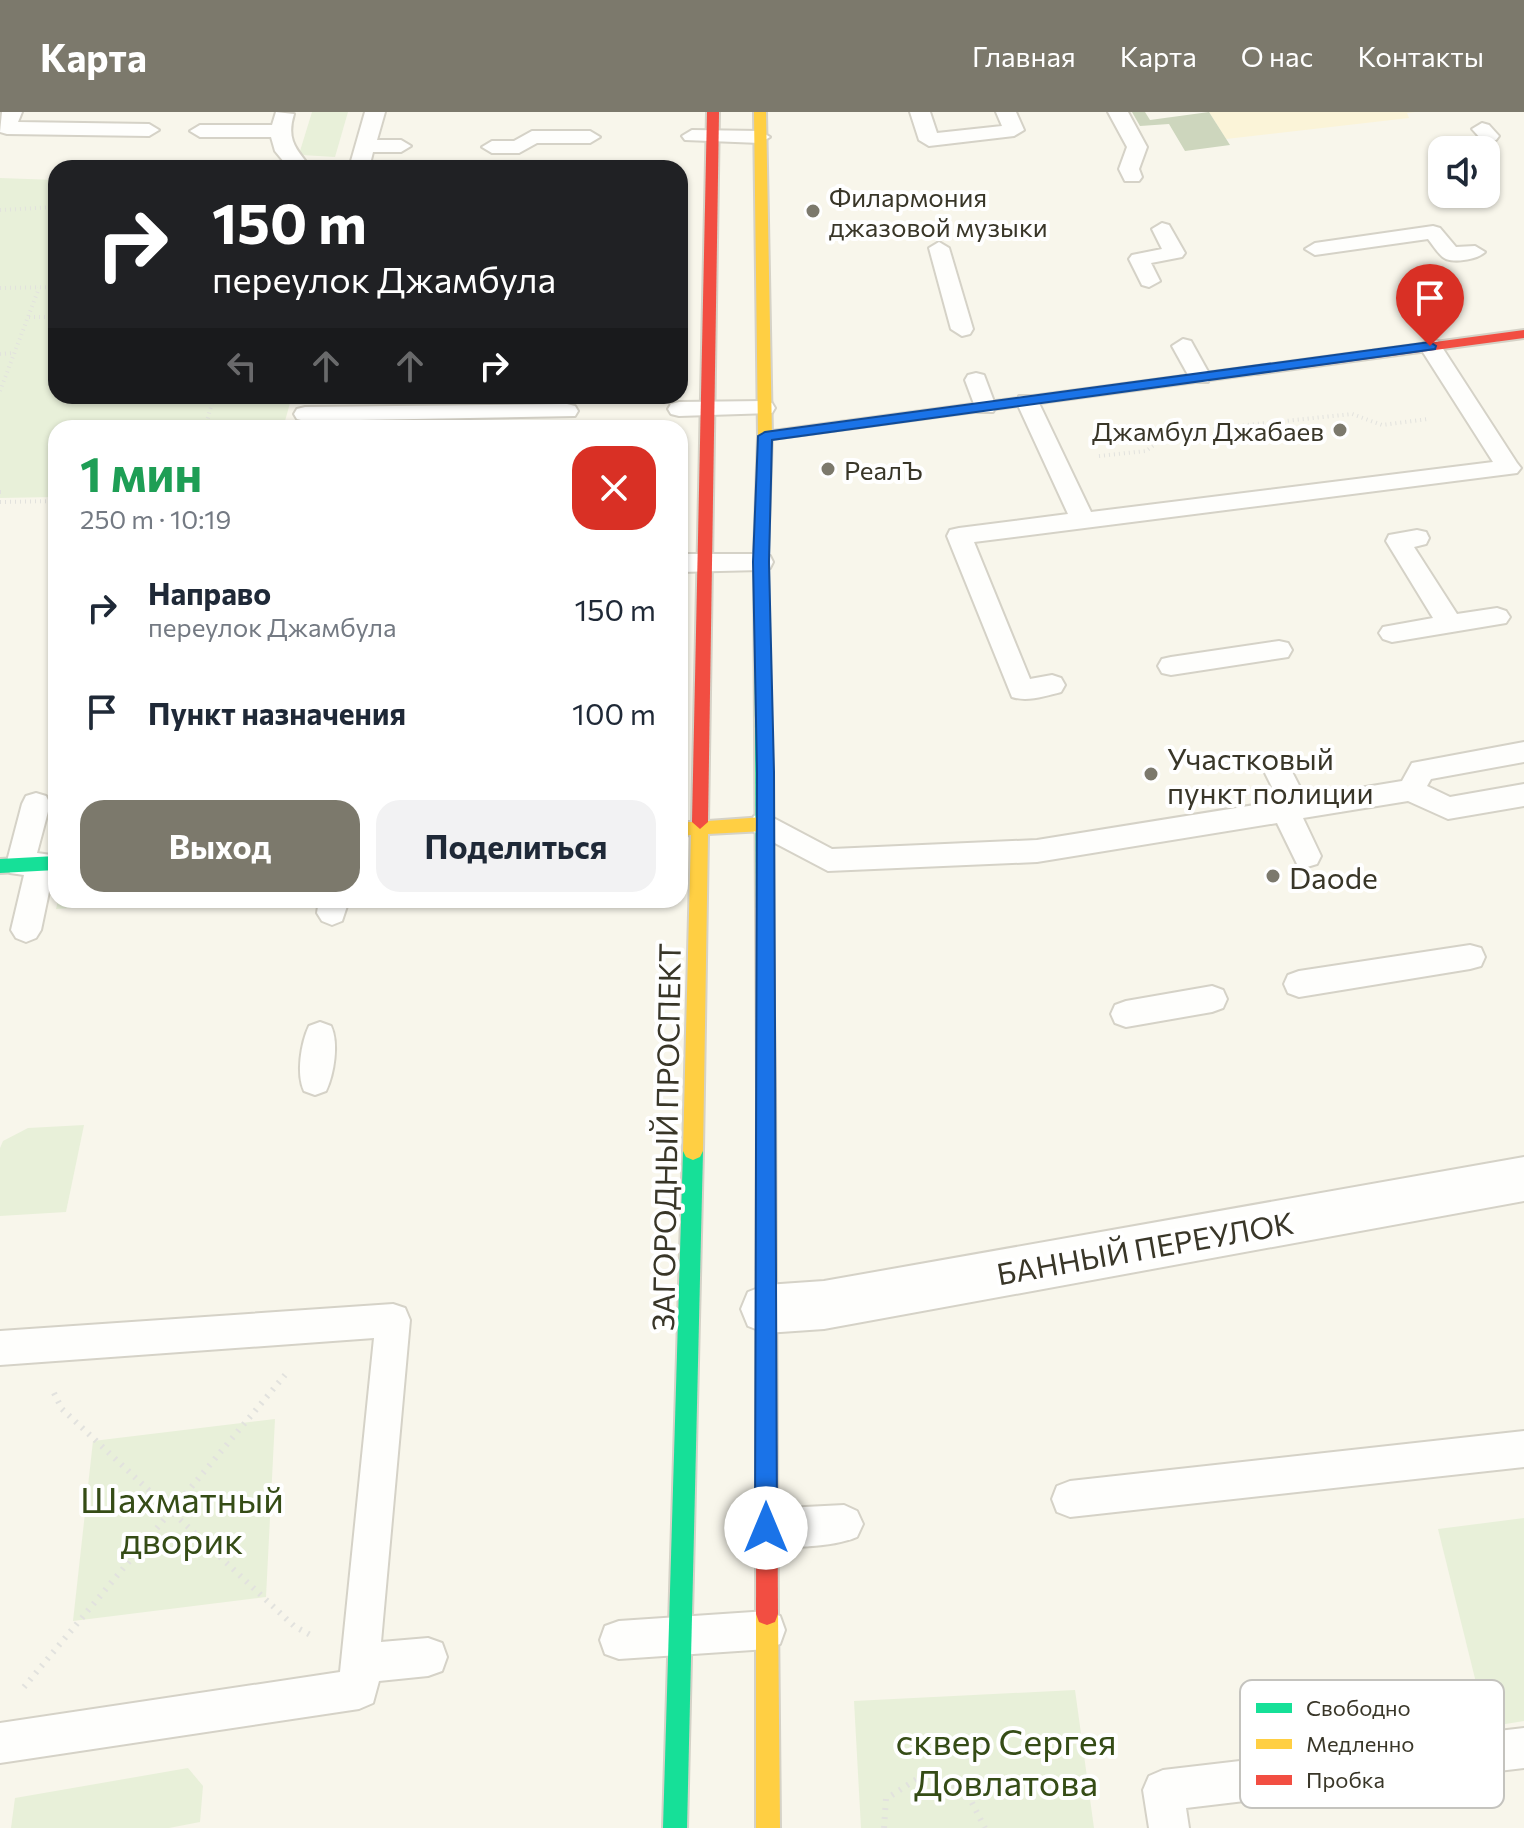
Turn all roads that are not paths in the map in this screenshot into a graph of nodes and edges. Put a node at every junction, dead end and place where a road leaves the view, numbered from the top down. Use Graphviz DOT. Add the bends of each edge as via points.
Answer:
graph roads {
  1 [pos="12,112"];
  2 [pos="375,112"];
  3 [pos="537,112"];
  4 [pos="713,112"];
  5 [pos="760,112"];
  6 [pos="920,112"];
  7 [pos="1006,112"];
  8 [pos="1118,112"];
  9 [pos="281,122"];
  10 [pos="149,130"];
  11 [pos="200,131"];
  12 [pos="702,136"];
  13 [pos="532,137"];
  14 [pos="590,137"];
  15 [pos="760,137"];
  16 [pos="365,146"];
  17 [pos="401,146"];
  18 [pos="492,147"];
  19 [pos="289,160"];
  20 [pos="361,160"];
  21 [pos="1132,177"];
  22 [pos="1162,229"];
  23 [pos="939,248"];
  24 [pos="1315,249"];
  25 [pos="1475,252"];
  26 [pos="1149,281"];
  27 [pos="962,329"];
  28 [pos="1524,334"];
  29 [pos="1183,346"];
  30 [pos="1430,346"];
  31 [pos="1200,377"];
  32 [pos="976,380"];
  33 [pos="1027,401"];
  34 [pos="985,407"];
  35 [pos="764,408"];
  36 [pos="679,409"];
  37 [pos="707,409"];
  38 [pos="567,411"];
  39 [pos="305,414"];
  40 [pos="765,436"];
  41 [pos="1082,519"];
  42 [pos="1417,538"];
  43 [pos="761,562"];
  44 [pos="692,563"];
  45 [pos="1497,617"];
  46 [pos="1450,624"];
  47 [pos="1392,633"];
  48 [pos="1279,650"];
  49 [pos="1171,666"];
  50 [pos="1052,685"];
  51 [pos="1524,752"];
  52 [pos="1276,767"];
  53 [pos="1411,790"];
  54 [pos="1524,795"];
  55 [pos="36,804"];
  56 [pos="1291,810"];
  57 [pos="764,824"];
  58 [pos="701,828"];
  59 [pos="688,829"];
  60 [pos="1307,856"];
  61 [pos="29,864"];
  62 [pos="26,930"];
  63 [pos="1470,957"];
  64 [pos="1299,984"];
  65 [pos="1212,999"];
  66 [pos="1126,1014"];
  67 [pos="320,1035"];
  68 [pos="315,1081"];
  69 [pos="1524,1179"];
  70 [pos="766,1309"];
  71 [pos="15,1347"];
  72 [pos="1524,1449"];
  73 [pos="1070,1499"];
  74 [pos="844,1524"];
  75 [pos="766,1528"];
  76 [pos="766,1630"];
  77 [pos="680,1636"];
  78 [pos="619,1640"];
  79 [pos="428,1657"];
  80 [pos="360,1663"];
  81 [pos="0,1743"];
  82 [pos="1524,1748"];
  83 [pos="1504,1750"];
  84 [pos="1240,1781"];
  85 [pos="675,1828"];
  86 [pos="768,1828"];
  87 [pos="1169,1828"];
  1 -- 10 [label="lane" via="7,128"];
  2 -- 16 [label="lane"];
  3 -- 13 [label="lane"];
  4 -- 12 [label="street, ЗАГОРОДНЫЙ ПРОСПЕКТ"];
  5 -- 15 [label="street"];
  6 -- 7 [label="lane" via="929,140 1014,130"];
  8 -- 21 [label="lane" via="1137,147 1129,169"];
  9 -- 11 [label="lane"];
  9 -- 19 [label="lane"];
  12 -- 15 [label="lane"];
  12 -- 37 [label="street, ЗАГОРОДНЫЙ ПРОСПЕКТ"];
  13 -- 14 [label="lane"];
  13 -- 18 [label="lane" via="519,147"];
  15 -- 35 [label="street"];
  16 -- 17 [label="lane"];
  16 -- 20 [label="lane"];
  22 -- 26 [label="lane" via="1175,253 1139,259"];
  23 -- 27 [label="lane"];
  24 -- 25 [label="lane" via="1433,232 1451,254"];
  28 -- 30 [label="street"];
  29 -- 31 [label="lane"];
  30 -- 31 [label="street"];
  30 -- 41 [label="lane" via="1509,468"];
  31 -- 33 [label="street"];
  32 -- 34 [label="lane"];
  33 -- 34 [label="street"];
  33 -- 41 [label="lane"];
  34 -- 40 [label="street"];
  35 -- 37 [label="lane"];
  35 -- 40 [label="street"];
  36 -- 37 [label="lane"];
  37 -- 44 [label="street, ЗАГОРОДНЫЙ ПРОСПЕКТ"];
  38 -- 39 [label="lane"];
  40 -- 43 [label="street"];
  41 -- 50 [label="lane" via="959,536 1021,690"];
  42 -- 46 [label="lane" via="1398,541"];
  43 -- 44 [label="lane"];
  43 -- 57 [label="street"];
  44 -- 58 [label="street, ЗАГОРОДНЫЙ ПРОСПЕКТ"];
  45 -- 46 [label="lane"];
  46 -- 47 [label="lane"];
  48 -- 49 [label="lane" via="1224,665"];
  51 -- 53 [label="lane" via="1422,770"];
  52 -- 56 [label="lane"];
  53 -- 54 [label="lane" via="1448,808"];
  53 -- 56 [label="lane"];
  55 -- 61 [label="lane"];
  56 -- 57 [label="lane" via="1037,851 828,860"];
  56 -- 60 [label="lane"];
  57 -- 58 [label="street"];
  57 -- 70 [label="street"];
  58 -- 59 [label="street"];
  58 -- 77 [label="street, ЗАГОРОДНЫЙ ПРОСПЕКТ"];
  61 -- 62 [label="lane"];
  63 -- 64 [label="lane" via="1362,969"];
  65 -- 66 [label="lane"];
  67 -- 68 [label="lane"];
  69 -- 70 [label="street, БАННЫЙ ПЕРЕУЛОК" via="824,1305"];
  70 -- 75 [label="street"];
  71 -- 80 [label="lane" via="393,1320"];
  72 -- 73 [label="lane"];
  74 -- 75 [label="lane"];
  75 -- 76 [label="street"];
  76 -- 77 [label="lane"];
  76 -- 86 [label="street"];
  77 -- 78 [label="lane"];
  77 -- 85 [label="street, ЗАГОРОДНЫЙ ПРОСПЕКТ"];
  79 -- 80 [label="lane"];
  80 -- 81 [label="lane" via="359,1689"];
  82 -- 83 [label="lane"];
  84 -- 87 [label="lane" via="1163,1790"];
}
